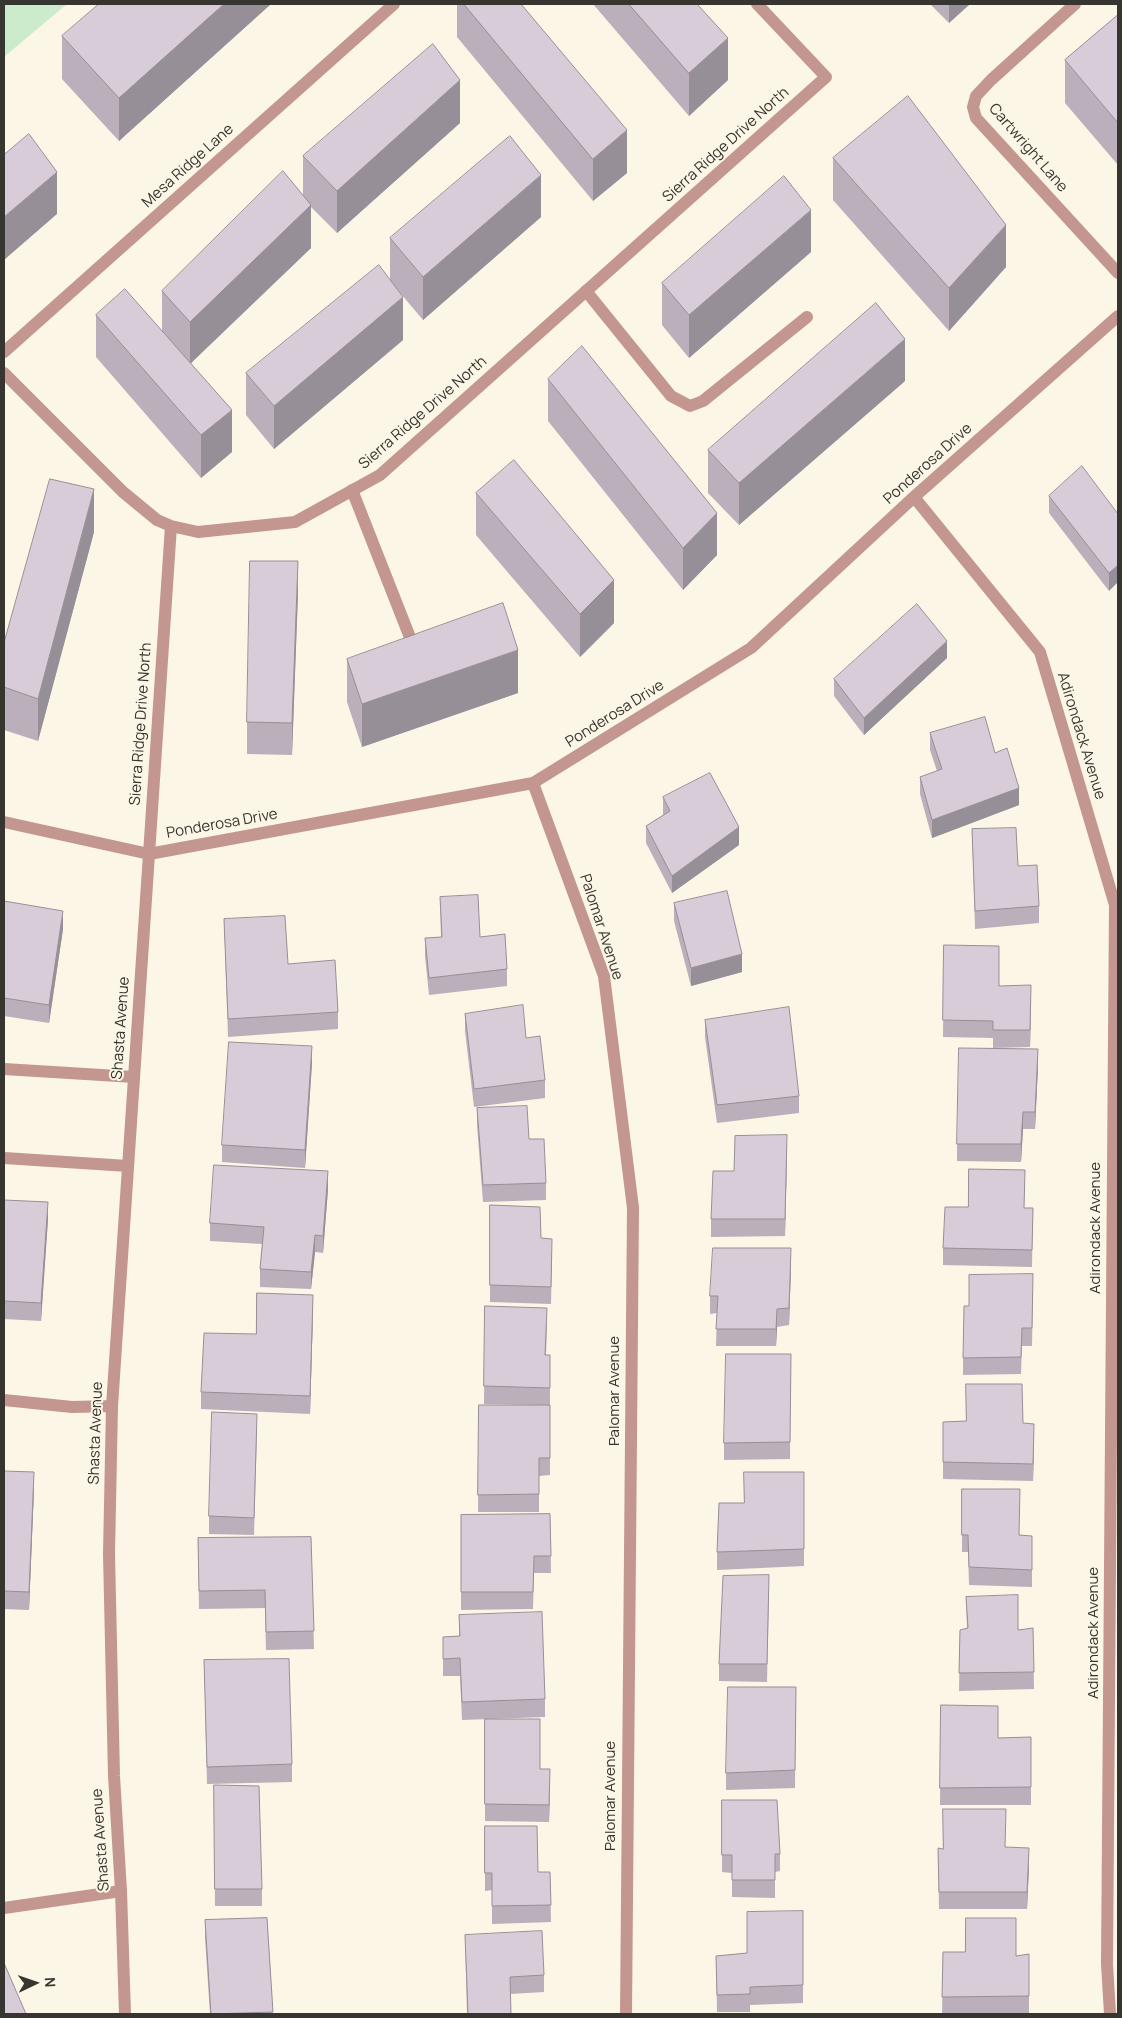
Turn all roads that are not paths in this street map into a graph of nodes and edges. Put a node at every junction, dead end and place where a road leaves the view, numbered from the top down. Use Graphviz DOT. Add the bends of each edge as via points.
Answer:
graph roads {
  1 [pos="394,4"];
  2 [pos="757,4"];
  3 [pos="1075,4"];
  4 [pos="1118,273"];
  5 [pos="586,291"];
  6 [pos="1118,316"];
  7 [pos="807,317"];
  8 [pos="4,352"];
  9 [pos="4,373"];
  10 [pos="352,490"];
  11 [pos="914,497"];
  12 [pos="171,526"];
  13 [pos="413,644"];
  14 [pos="533,783"];
  15 [pos="4,822"];
  16 [pos="149,854"];
  17 [pos="4,1069"];
  18 [pos="134,1078"];
  19 [pos="4,1158"];
  20 [pos="128,1166"];
  21 [pos="4,1400"];
  22 [pos="112,1406"];
  23 [pos="122,1892"];
  24 [pos="4,1908"];
  25 [pos="125,2014"];
  26 [pos="626,2014"];
  27 [pos="1110,2014"];
  1 -- 8 [label="street, Mesa Ridge Lane"];
  2 -- 5 [label="street, Sierra Ridge Drive North" via="826,77"];
  3 -- 4 [label="street, Cartwright Lane" via="991,80 976,96 973,106 976,118"];
  5 -- 7 [label="street" via="671,396 690,406 702,401"];
  5 -- 10 [label="street, Sierra Ridge Drive North" via="380,475"];
  6 -- 11 [label="street, Ponderosa Drive"];
  9 -- 12 [label="street" via="123,492 157,520"];
  10 -- 12 [label="street, Sierra Ridge Drive North" via="295,522 198,532"];
  10 -- 13 [label="street"];
  11 -- 14 [label="street, Ponderosa Drive" via="751,648"];
  11 -- 27 [label="street, Adirondack Avenue" via="1040,652 1115,905 1107,1964"];
  12 -- 16 [label="street, Sierra Ridge Drive North"];
  14 -- 16 [label="street, Ponderosa Drive"];
  14 -- 26 [label="street, Palomar Avenue" via="604,976 633,1208"];
  15 -- 16 [label="street, Ponderosa Drive"];
  16 -- 18 [label="street, Shasta Avenue"];
  17 -- 18 [label="street"];
  18 -- 20 [label="street, Shasta Avenue"];
  19 -- 20 [label="street"];
  20 -- 22 [label="street, Shasta Avenue"];
  21 -- 22 [label="street" via="72,1407"];
  22 -- 23 [label="street, Shasta Avenue" via="109,1554 113,1767"];
  23 -- 24 [label="street"];
  23 -- 25 [label="street, Shasta Avenue"];
}
